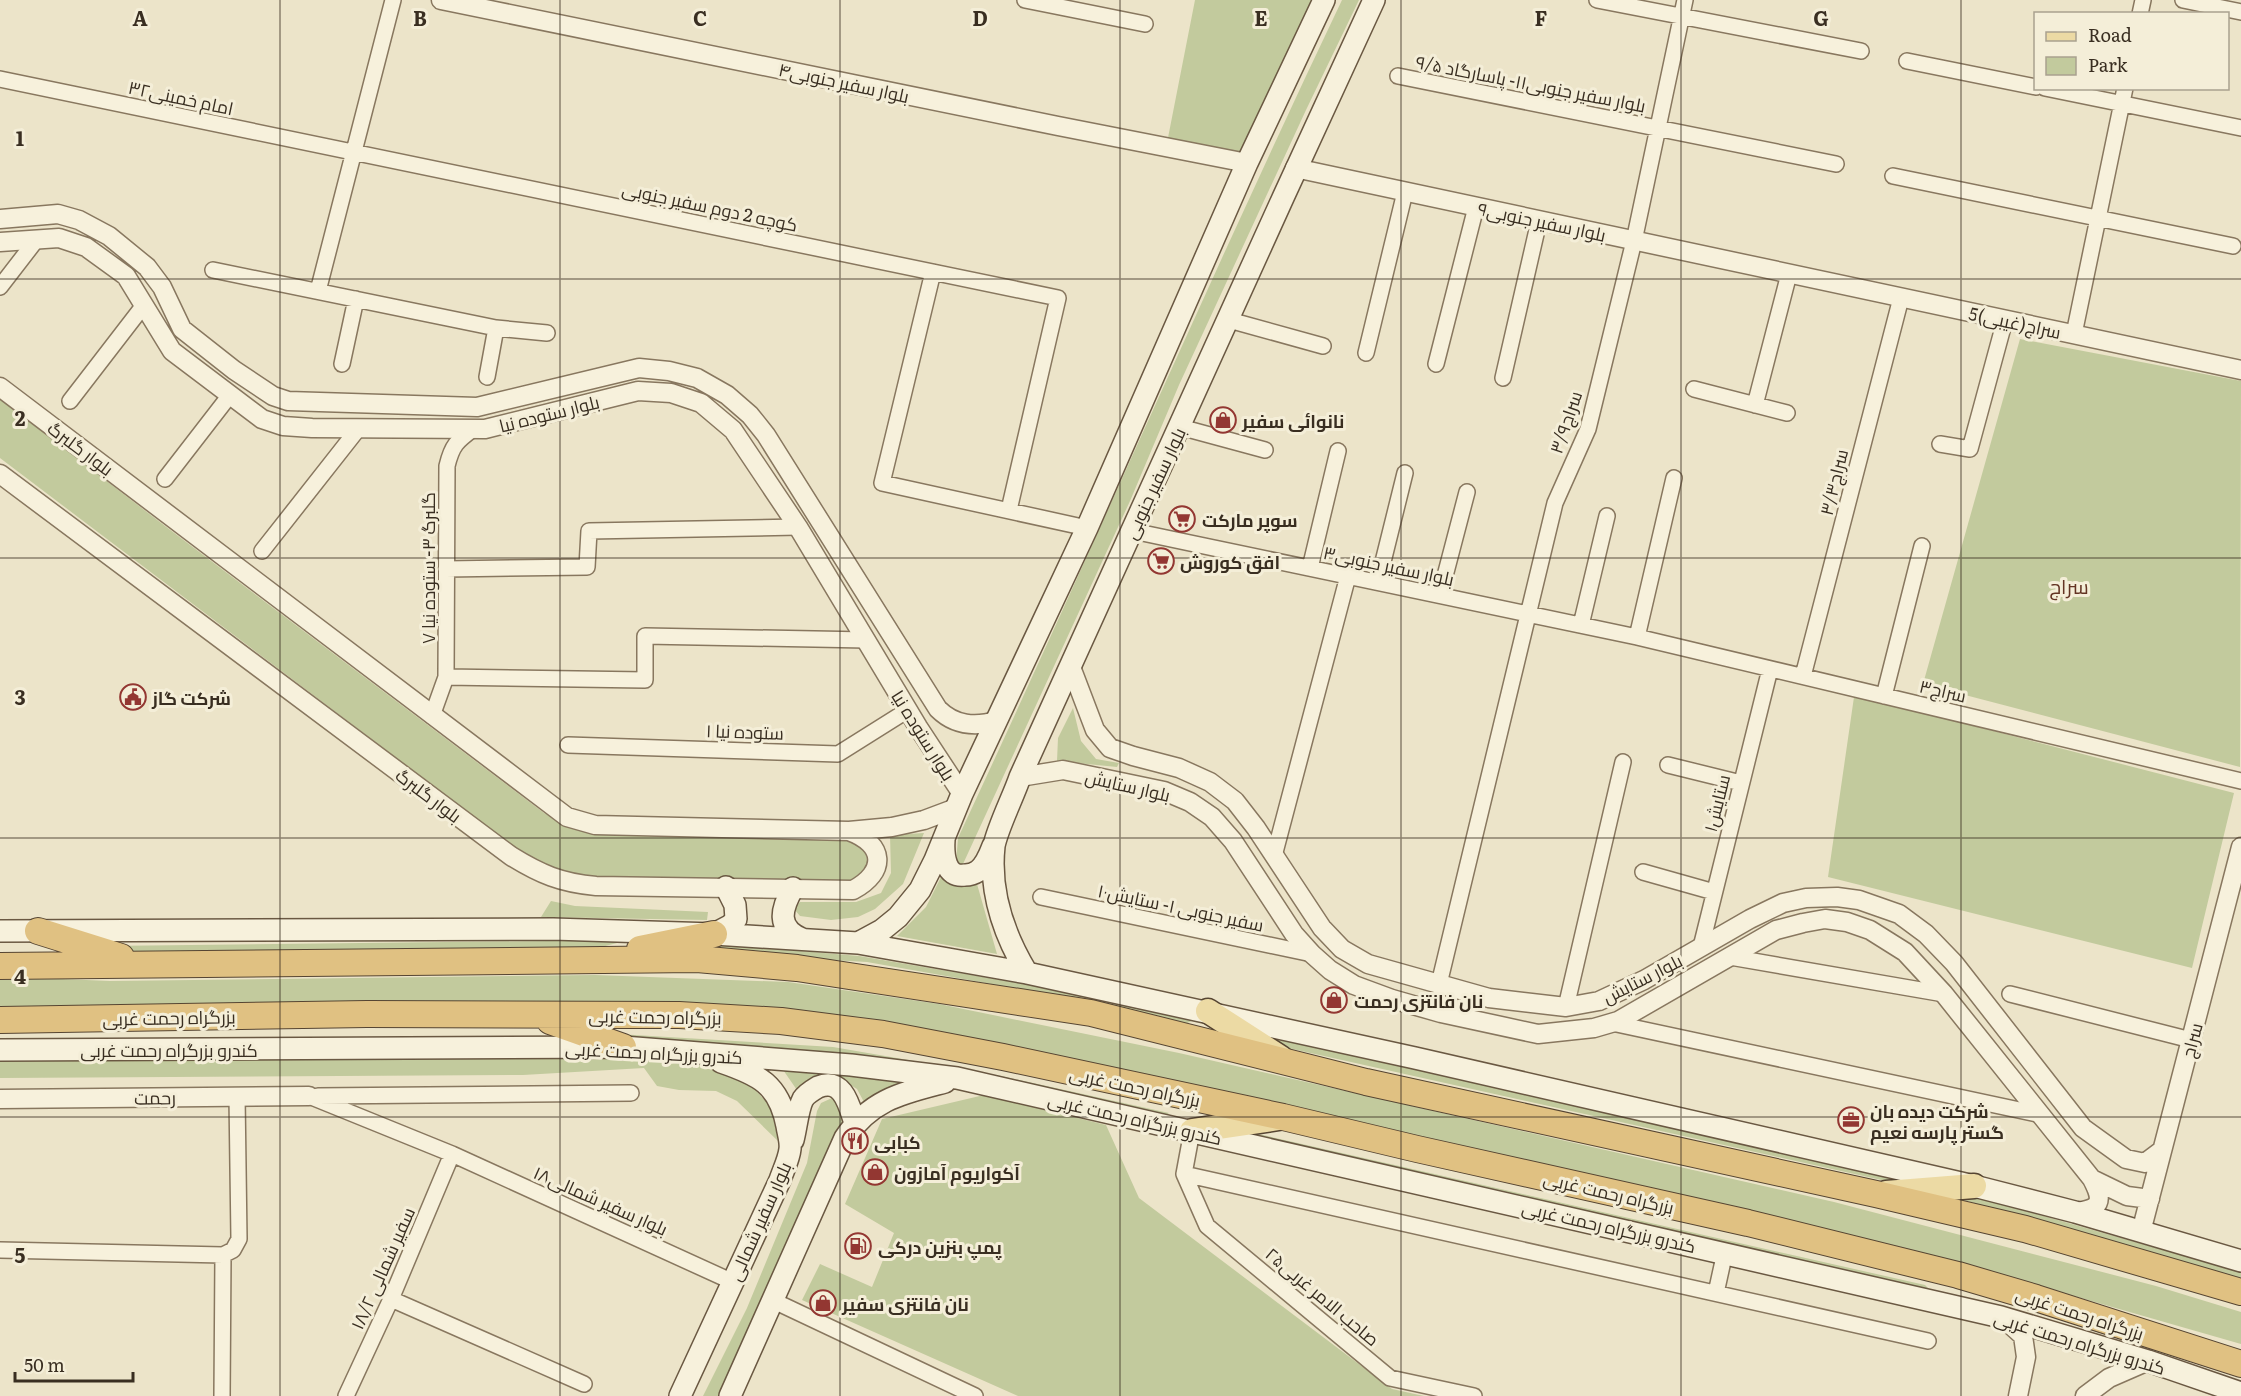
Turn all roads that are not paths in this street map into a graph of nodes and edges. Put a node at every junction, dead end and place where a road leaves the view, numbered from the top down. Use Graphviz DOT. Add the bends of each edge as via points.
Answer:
graph roads {
  1 [pos="393,0"];
  2 [pos="441,0"];
  3 [pos="1026,0"];
  4 [pos="1324,0"];
  5 [pos="1374,0"];
  6 [pos="1597,0"];
  7 [pos="1685,0"];
  8 [pos="2183,0"];
  9 [pos="2241,12"];
  10 [pos="1681,16"];
  11 [pos="1145,24"];
  12 [pos="1861,51"];
  13 [pos="1907,61"];
  14 [pos="1398,76"];
  15 [pos="0,79"];
  16 [pos="2034,87"];
  17 [pos="2055,90"];
  18 [pos="2125,90"];
  19 [pos="2122,104"];
  20 [pos="1658,128"];
  21 [pos="2241,128"];
  22 [pos="354,154"];
  23 [pos="1247,163"];
  24 [pos="1836,164"];
  25 [pos="1296,168"];
  26 [pos="1893,176"];
  27 [pos="1406,192"];
  28 [pos="1476,207"];
  29 [pos="2098,218"];
  30 [pos="0,219"];
  31 [pos="1539,220"];
  32 [pos="37,239"];
  33 [pos="1634,241"];
  34 [pos="0,242"];
  35 [pos="2233,246"];
  36 [pos="213,270"];
  37 [pos="933,272"];
  38 [pos="1789,274"];
  39 [pos="0,287"];
  40 [pos="318,291"];
  41 [pos="1901,298"];
  42 [pos="356,299"];
  43 [pos="144,305"];
  44 [pos="1229,320"];
  45 [pos="2005,320"];
  46 [pos="496,328"];
  47 [pos="547,333"];
  48 [pos="2074,334"];
  49 [pos="1323,346"];
  50 [pos="1366,353"];
  51 [pos="342,364"];
  52 [pos="1436,364"];
  53 [pos="2241,370"];
  54 [pos="487,377"];
  55 [pos="1503,378"];
  56 [pos="0,387"];
  57 [pos="1694,389"];
  58 [pos="230,395"];
  59 [pos="70,401"];
  60 [pos="1755,405"];
  61 [pos="1786,413"];
  62 [pos="1180,427"];
  63 [pos="358,429"];
  64 [pos="473,429"];
  65 [pos="1940,444"];
  66 [pos="1265,450"];
  67 [pos="1338,451"];
  68 [pos="1405,473"];
  69 [pos="0,474"];
  70 [pos="1674,478"];
  71 [pos="165,479"];
  72 [pos="1467,492"];
  73 [pos="1009,510"];
  74 [pos="1607,516"];
  75 [pos="798,527"];
  76 [pos="1087,528"];
  77 [pos="1133,531"];
  78 [pos="1922,546"];
  79 [pos="262,551"];
  80 [pos="446,568"];
  81 [pos="1310,568"];
  82 [pos="1347,576"];
  83 [pos="1378,582"];
  84 [pos="1440,595"];
  85 [pos="1526,613"];
  86 [pos="1581,625"];
  87 [pos="1637,637"];
  88 [pos="867,640"];
  89 [pos="1071,667"];
  90 [pos="1770,669"];
  91 [pos="1803,676"];
  92 [pos="446,677"];
  93 [pos="1884,696"];
  94 [pos="938,709"];
  95 [pos="908,710"];
  96 [pos="432,716"];
  97 [pos="997,721"];
  98 [pos="918,727"];
  99 [pos="568,745"];
  100 [pos="1133,756"];
  101 [pos="1623,762"];
  102 [pos="1668,765"];
  103 [pos="1020,777"];
  104 [pos="2241,782"];
  105 [pos="1125,783"];
  106 [pos="1741,783"];
  107 [pos="959,801"];
  108 [pos="849,831"];
  109 [pos="944,837"];
  110 [pos="994,844"];
  111 [pos="2241,847"];
  112 [pos="1274,856"];
  113 [pos="1643,872"];
  114 [pos="726,887"];
  115 [pos="793,888"];
  116 [pos="1714,892"];
  117 [pos="1041,897"];
  118 [pos="38,931"];
  119 [pos="0,932"];
  120 [pos="714,934"];
  121 [pos="802,939"];
  122 [pos="858,943"];
  123 [pos="1701,947"];
  124 [pos="1312,954"];
  125 [pos="1730,957"];
  126 [pos="577,962"];
  127 [pos="141,963"];
  128 [pos="0,966"];
  129 [pos="1027,973"];
  130 [pos="1439,984"];
  131 [pos="1944,993"];
  132 [pos="2010,994"];
  133 [pos="1537,1004"];
  134 [pos="1566,1007"];
  135 [pos="1208,1011"];
  136 [pos="530,1014"];
  137 [pos="0,1020"];
  138 [pos="1612,1023"];
  139 [pos="1533,1034"];
  140 [pos="2191,1040"];
  141 [pos="623,1047"];
  142 [pos="0,1050"];
  143 [pos="695,1053"];
  144 [pos="1288,1063"];
  145 [pos="957,1078"];
  146 [pos="631,1093"];
  147 [pos="237,1096"];
  148 [pos="309,1096"];
  149 [pos="0,1099"];
  150 [pos="2042,1115"];
  151 [pos="1283,1117"];
  152 [pos="855,1123"];
  153 [pos="2083,1128"];
  154 [pos="1192,1131"];
  155 [pos="2064,1143"];
  156 [pos="790,1148"];
  157 [pos="2161,1150"];
  158 [pos="452,1154"];
  159 [pos="1184,1174"];
  160 [pos="2092,1179"];
  161 [pos="1974,1186"];
  162 [pos="1876,1194"];
  163 [pos="2150,1199"];
  164 [pos="2075,1212"];
  165 [pos="2141,1232"];
  166 [pos="0,1250"];
  167 [pos="1725,1252"];
  168 [pos="223,1255"];
  169 [pos="2241,1261"];
  170 [pos="733,1282"];
  171 [pos="2241,1292"];
  172 [pos="1716,1293"];
  173 [pos="391,1299"];
  174 [pos="774,1301"];
  175 [pos="2001,1317"];
  176 [pos="1928,1341"];
  177 [pos="2148,1361"];
  178 [pos="2241,1364"];
  179 [pos="585,1384"];
  180 [pos="2241,1393"];
  181 [pos="222,1396"];
  182 [pos="346,1396"];
  183 [pos="680,1396"];
  184 [pos="730,1396"];
  185 [pos="975,1396"];
  186 [pos="1474,1396"];
  187 [pos="2018,1396"];
  188 [pos="2085,1396"];
  1 -- 22 [label="street"];
  2 -- 23 [label="street, بلوار سفیر جنوبی۴"];
  3 -- 11 [label="street"];
  4 -- 23 [label="main road"];
  5 -- 25 [label="main road, بلوار سفیر جنوبی"];
  6 -- 10 [label="street"];
  7 -- 10 [label="street, سراج۳/۹"];
  8 -- 9 [label="street"];
  10 -- 12 [label="street"];
  10 -- 20 [label="street, سراج۳/۹"];
  13 -- 16 [label="street"];
  14 -- 20 [label="street, بلوار سفیر جنوبی۱۱- پاسارگاد ۹/۵"];
  15 -- 22 [label="street, امام خمینی۳۲"];
  17 -- 19 [label="street"];
  18 -- 19 [label="street"];
  19 -- 21 [label="street"];
  19 -- 29 [label="street"];
  20 -- 24 [label="street, بلوار سفیر جنوبی۱۱- پاسارگاد ۹/۵"];
  20 -- 33 [label="street, سراج۳/۹"];
  22 -- 37 [label="street, کوچه 2 دوم سفیر جنوبی"];
  22 -- 40 [label="street"];
  23 -- 76 [label="main road"];
  25 -- 27 [label="street, بلوار سفیر جنوبی۹"];
  25 -- 44 [label="main road, بلوار سفیر جنوبی"];
  26 -- 29 [label="street"];
  27 -- 28 [label="street, بلوار سفیر جنوبی۹"];
  27 -- 50 [label="street"];
  28 -- 31 [label="street, بلوار سفیر جنوبی۹"];
  28 -- 52 [label="street"];
  29 -- 35 [label="street"];
  29 -- 48 [label="street"];
  30 -- 94 [label="street, بلوار ستوده نیا" via="58,214 109,236 147,267 162,286 182,328 234,370 273,396 288,401 477,407 639,368 669,370 697,378 750,414 766,435"];
  31 -- 33 [label="street, بلوار سفیر جنوبی۹"];
  31 -- 55 [label="street"];
  32 -- 34 [label="street, بلوار ستوده نیا"];
  32 -- 39 [label="street"];
  32 -- 43 [label="street, بلوار ستوده نیا" via="59,238 86,247 126,276"];
  33 -- 38 [label="street, بلوار سفیر جنوبی۹"];
  33 -- 85 [label="street, سراج۳/۹" via="1588,429 1555,502"];
  36 -- 40 [label="street"];
  37 -- 73 [label="street, کوچه 2 دوم سفیر جنوبی" via="1058,298"];
  37 -- 73 [label="street" via="882,483"];
  38 -- 41 [label="street, 5سراج(غیبی)"];
  38 -- 60 [label="street"];
  40 -- 42 [label="street"];
  41 -- 45 [label="street, 5سراج(غیبی)"];
  41 -- 91 [label="street, سراج۳/۳"];
  42 -- 46 [label="street"];
  42 -- 51 [label="street"];
  43 -- 58 [label="street, بلوار ستوده نیا" via="172,351"];
  43 -- 59 [label="street"];
  44 -- 49 [label="street"];
  44 -- 62 [label="main road, بلوار سفیر جنوبی"];
  45 -- 48 [label="street, 5سراج(غیبی)"];
  45 -- 65 [label="street" via="1970,449"];
  46 -- 47 [label="street"];
  46 -- 54 [label="street"];
  48 -- 53 [label="street, 5سراج(غیبی)"];
  56 -- 96 [label="street, بلوار گلبرگ"];
  57 -- 60 [label="street"];
  58 -- 63 [label="street, بلوار ستوده نیا" via="262,419 283,426"];
  58 -- 71 [label="street"];
  60 -- 61 [label="street"];
  62 -- 66 [label="street"];
  62 -- 77 [label="main road, بلوار سفیر جنوبی"];
  63 -- 64 [label="street, بلوار ستوده نیا"];
  63 -- 79 [label="street"];
  64 -- 75 [label="street, بلوار ستوده نیا" via="638,391 671,393 700,403 733,430"];
  64 -- 80 [label="street, گلبرگ ۳- ستوده نیا ۷" via="456,441 447,466"];
  67 -- 81 [label="street"];
  68 -- 83 [label="street"];
  69 -- 114 [label="street, بلوار گلبرگ" via="539,873 585,885"];
  70 -- 87 [label="street"];
  72 -- 84 [label="street"];
  73 -- 76 [label="street"];
  74 -- 86 [label="street"];
  75 -- 80 [label="street" via="589,531 587,567"];
  75 -- 88 [label="street, بلوار ستوده نیا"];
  76 -- 97 [label="main road"];
  77 -- 81 [label="street, بلوار سفیر جنوبی۳"];
  77 -- 89 [label="main road, بلوار سفیر جنوبی"];
  78 -- 93 [label="street"];
  80 -- 92 [label="street, گلبرگ ۳- ستوده نیا ۷"];
  81 -- 82 [label="street, بلوار سفیر جنوبی۳"];
  82 -- 83 [label="street, بلوار سفیر جنوبی۳"];
  82 -- 112 [label="street"];
  83 -- 84 [label="street, بلوار سفیر جنوبی۳"];
  84 -- 85 [label="street, بلوار سفیر جنوبی۳"];
  85 -- 86 [label="street, بلوار سفیر جنوبی۳"];
  85 -- 130 [label="street, سراج۳/۹"];
  86 -- 87 [label="street, بلوار سفیر جنوبی۳"];
  87 -- 90 [label="street, سراج۳"];
  88 -- 92 [label="street" via="645,636 645,680"];
  88 -- 95 [label="street, بلوار ستوده نیا"];
  89 -- 100 [label="street, بلوار ستایش" via="1095,730 1110,748"];
  89 -- 103 [label="main road, بلوار سفیر جنوبی"];
  90 -- 91 [label="street, سراج۳"];
  90 -- 106 [label="street, ستایش۱"];
  91 -- 93 [label="street, سراج۳"];
  92 -- 96 [label="street, گلبرگ ۳- ستوده نیا ۷"];
  93 -- 104 [label="street, سراج۳"];
  94 -- 97 [label="street, بلوار ستوده نیا" via="969,724"];
  94 -- 98 [label="street" via="934,728"];
  95 -- 98 [label="street, بلوار ستوده نیا"];
  95 -- 99 [label="street, ستوده نیا ۱" via="838,754"];
  96 -- 108 [label="street, بلوار گلبرگ" via="567,817 581,822"];
  97 -- 107 [label="main road"];
  98 -- 107 [label="street, بلوار ستوده نیا"];
  100 -- 105 [label="street" via="1121,773"];
  100 -- 112 [label="street, بلوار ستایش" via="1179,768 1235,801"];
  101 -- 134 [label="street"];
  102 -- 106 [label="street"];
  103 -- 105 [label="street, بلوار ستایش" via="1063,770"];
  103 -- 110 [label="main road, بلوار سفیر جنوبی"];
  105 -- 124 [label="street, بلوار ستایش" via="1164,791 1212,817"];
  106 -- 116 [label="street, ستایش۱"];
  107 -- 108 [label="street, بلوار گلبرگ" via="924,820"];
  107 -- 109 [label="main road"];
  108 -- 115 [label="street, بلوار گلبرگ" via="869,842 876,853 878,865 866,883 853,890"];
  109 -- 110 [label="main road" via="945,863 958,876 978,871"];
  109 -- 122 [label="main road" via="912,902 882,930"];
  110 -- 129 [label="main road, بلوار سفیر جنوبی" via="1000,916"];
  111 -- 140 [label="street, سراج"];
  112 -- 130 [label="street, بلوار ستایش" via="1322,928 1342,949 1368,964"];
  113 -- 116 [label="street"];
  114 -- 115 [label="street, بلوار گلبرگ"];
  114 -- 120 [label="main road" via="735,905 736,919"];
  115 -- 121 [label="main road" via="783,913 786,927"];
  116 -- 123 [label="street, ستایش۱"];
  117 -- 124 [label="street, سفیر جنوبی ۱- ستایش۱۰"];
  118 -- 119 [label="main road"];
  118 -- 120 [label="main road" via="553,929"];
  118 -- 127 [label="highway"];
  120 -- 121 [label="main road"];
  120 -- 126 [label="highway"];
  121 -- 122 [label="main road"];
  122 -- 129 [label="main road"];
  123 -- 134 [label="street, بلوار ستایش" via="1644,980 1599,1000"];
  123 -- 153 [label="street, بلوار ستایش" via="1783,903 1806,898 1859,900 1899,914 1926,934 1954,963"];
  124 -- 139 [label="street, بلوار ستایش" via="1354,985 1392,999"];
  125 -- 131 [label="street"];
  125 -- 131 [label="street, بلوار ستایش" via="1776,930 1825,919 1847,922 1870,930 1905,952"];
  125 -- 138 [label="street, بلوار ستایش"];
  126 -- 127 [label="highway"];
  126 -- 144 [label="highway" via="697,959 796,968 1091,1013"];
  127 -- 128 [label="highway"];
  129 -- 135 [label="main road"];
  130 -- 133 [label="street, بلوار ستایش" via="1489,998"];
  131 -- 150 [label="street, بلوار ستایش"];
  132 -- 140 [label="street"];
  133 -- 134 [label="street, بلوار ستایش"];
  133 -- 139 [label="street"];
  135 -- 144 [label="main road"];
  135 -- 161 [label="main road"];
  136 -- 137 [label="highway, بزرگراه رحمت غربی"];
  136 -- 141 [label="highway"];
  136 -- 151 [label="highway, بزرگراه رحمت غربی" via="679,1015 850,1030 1003,1057"];
  138 -- 139 [label="street, بلوار ستایش"];
  138 -- 150 [label="street"];
  140 -- 157 [label="street, سراج"];
  141 -- 142 [label="main road, کندرو بزرگراه رحمت غربی"];
  141 -- 143 [label="main road, کندرو بزرگراه رحمت غربی"];
  143 -- 145 [label="main road, کندرو بزرگراه رحمت غربی"];
  143 -- 156 [label="main road, بلوار سفیر شمالی" via="743,1070 775,1091 784,1110"];
  144 -- 162 [label="highway"];
  145 -- 152 [label="main road" via="879,1103"];
  145 -- 154 [label="main road, کندرو بزرگراه رحمت غربی"];
  146 -- 148 [label="street"];
  147 -- 148 [label="street, رحمت"];
  147 -- 149 [label="street, رحمت"];
  147 -- 168 [label="street" via="239,1239 233,1250"];
  148 -- 158 [label="street, بلوار سفیر شمالی۱۸"];
  150 -- 155 [label="street, بلوار ستایش"];
  151 -- 154 [label="main road"];
  151 -- 178 [label="highway, بزرگراه رحمت غربی" via="1958,1275"];
  152 -- 156 [label="main road" via="844,1093 835,1086 824,1085 803,1099"];
  152 -- 174 [label="main road"];
  153 -- 155 [label="street"];
  153 -- 157 [label="street, بلوار ستایش" via="2126,1160 2145,1163"];
  154 -- 159 [label="street"];
  154 -- 167 [label="main road, کندرو بزرگراه رحمت غربی"];
  155 -- 160 [label="street, بلوار ستایش"];
  156 -- 170 [label="main road, بلوار سفیر شمالی" via="780,1180"];
  157 -- 163 [label="street, سراج"];
  158 -- 170 [label="street, بلوار سفیر شمالی۱۸"];
  158 -- 173 [label="street, سفیر شمالی ۱۸/۲"];
  159 -- 172 [label="street"];
  159 -- 186 [label="street, صاحب الامر غربی۲۵" via="1207,1226 1390,1378"];
  160 -- 163 [label="street, بلوار ستایش" via="2127,1196"];
  160 -- 164 [label="street" via="2099,1201 2091,1210"];
  161 -- 162 [label="main road"];
  161 -- 164 [label="main road"];
  162 -- 171 [label="highway" via="2025,1229"];
  163 -- 165 [label="street, سراج"];
  164 -- 165 [label="main road"];
  165 -- 169 [label="main road"];
  166 -- 168 [label="street"];
  167 -- 172 [label="street"];
  167 -- 175 [label="main road, کندرو بزرگراه رحمت غربی"];
  168 -- 181 [label="street"];
  170 -- 183 [label="main road, بلوار سفیر شمالی"];
  172 -- 176 [label="street"];
  173 -- 179 [label="street"];
  173 -- 182 [label="street, سفیر شمالی ۱۸/۲"];
  174 -- 184 [label="main road"];
  174 -- 185 [label="street"];
  175 -- 177 [label="main road, کندرو بزرگراه رحمت غربی"];
  175 -- 187 [label="street" via="2022,1336 2026,1357"];
  177 -- 180 [label="main road, کندرو بزرگراه رحمت غربی"];
  177 -- 188 [label="street" via="2109,1378"];
}
